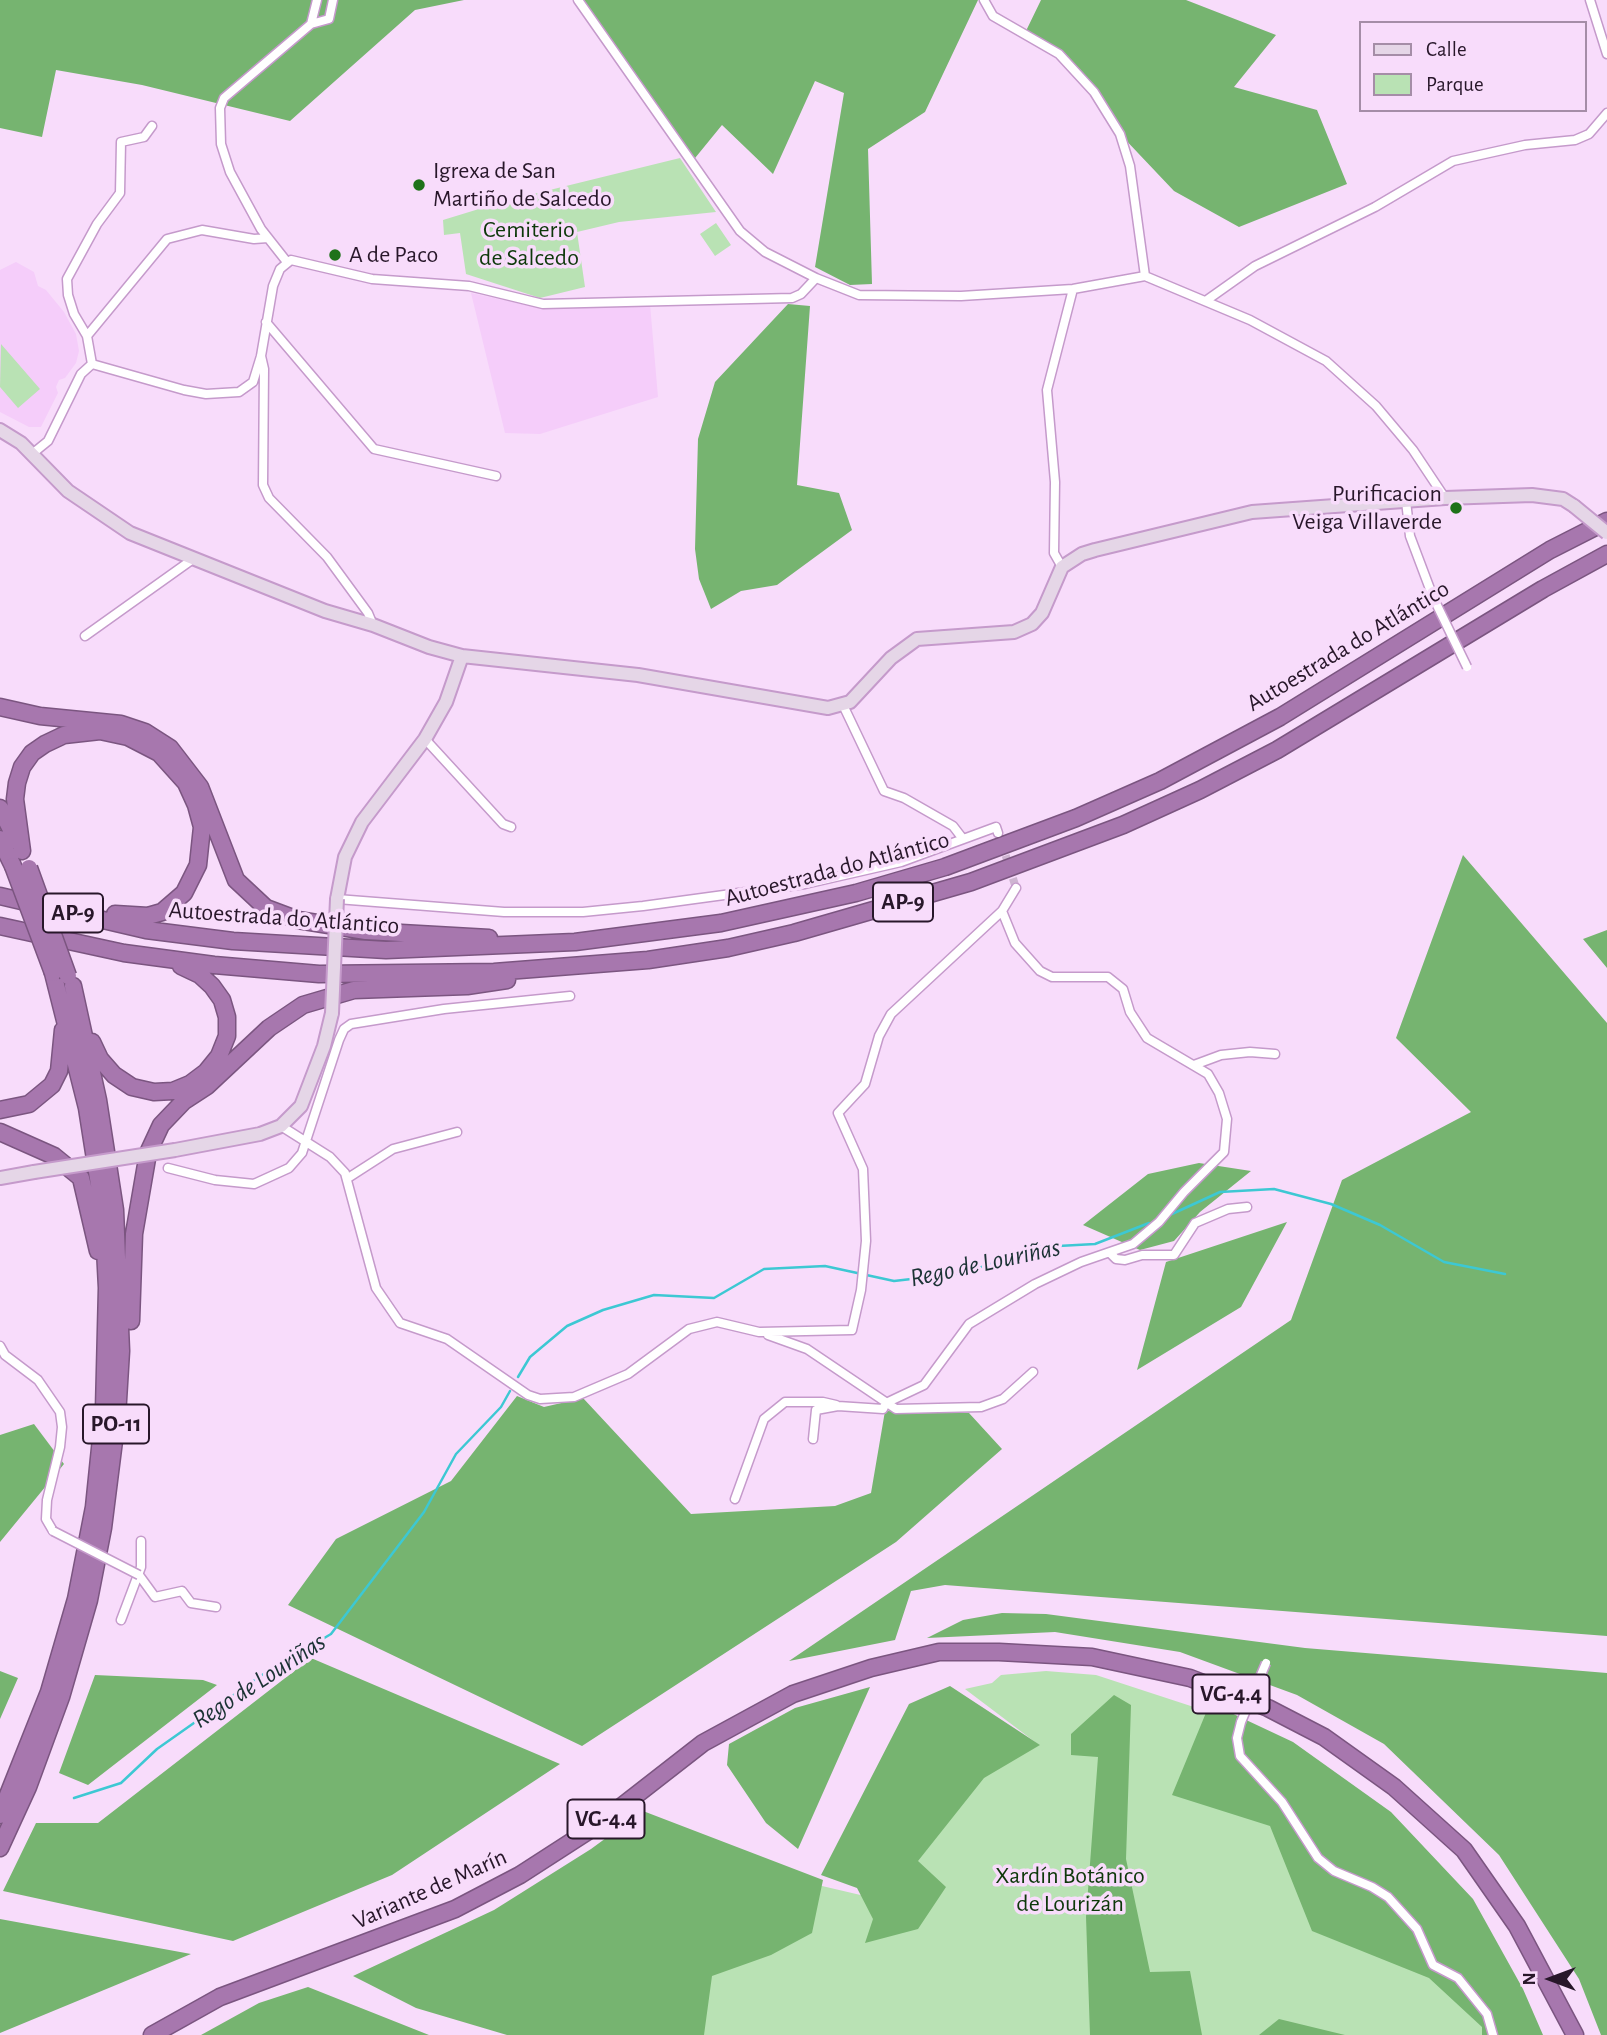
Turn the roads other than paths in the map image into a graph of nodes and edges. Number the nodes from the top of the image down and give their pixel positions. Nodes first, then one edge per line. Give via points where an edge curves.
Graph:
1 (317, 0) edge
2 (333, 0) edge
3 (579, 0) edge
4 (984, 0) edge
5 (1590, 0) edge
6 (311, 24) junction
7 (1607, 54) edge
8 (1607, 113) edge
9 (152, 126) dead end
10 (268, 238) junction
11 (287, 262) junction
12 (1145, 276) junction
13 (816, 278) junction
14 (1073, 289) junction
15 (1207, 300) junction
16 (266, 322) junction
17 (87, 336) junction
18 (261, 356) junction
19 (92, 364) junction
20 (0, 430) edge
21 (32, 454) junction
22 (496, 476) dead end
23 (1445, 498) junction
24 (1406, 501) junction
25 (1607, 521) edge
26 (1607, 533) edge
27 (1607, 554) edge
28 (192, 559) junction
29 (1062, 567) junction
30 (373, 625) junction
31 (85, 636) dead end
32 (462, 656) junction
33 (1467, 667) dead end
34 (842, 705) junction
35 (0, 707) edge
36 (425, 739) junction
37 (0, 808) edge
38 (511, 827) dead end
39 (998, 833) dead end
40 (963, 839) junction
41 (1, 842) edge
42 (22, 851) junction
43 (21, 867) junction
44 (1016, 888) dead end
45 (0, 896) edge
46 (337, 899) junction
47 (1002, 911) junction
48 (0, 928) edge
49 (575, 942) junction
50 (124, 953) junction
51 (648, 960) junction
52 (65, 978) junction
53 (570, 996) dead end
54 (64, 1010) junction
55 (1275, 1054) dead end
56 (1194, 1065) junction
57 (0, 1110) edge
58 (281, 1126) junction
59 (0, 1132) edge
60 (457, 1132) dead end
61 (307, 1141) junction
62 (168, 1168) dead end
63 (0, 1178) edge
64 (348, 1178) junction
65 (1247, 1207) dead end
66 (1111, 1254) junction
67 (107, 1288) junction
68 (758, 1332) junction
69 (0, 1346) edge
70 (1032, 1372) dead end
71 (886, 1403) junction
72 (838, 1406) junction
73 (117, 1417) junction
74 (813, 1439) dead end
75 (736, 1499) dead end
76 (141, 1541) dead end
77 (139, 1575) junction
78 (216, 1607) dead end
79 (121, 1620) dead end
80 (1266, 1663) dead end
81 (0, 1815) edge
82 (0, 1848) edge
83 (152, 2035) edge
84 (1493, 2035) edge
85 (1575, 2035) edge

1 - 6 street
2 - 6 street via 329,19
3 - 13 street via 740,231 765,252
4 - 12 street via 993,16 1059,54 1094,92 1120,134 1130,166
5 - 7 street
6 - 10 street via 224,98 220,108 224,156
8 - 15 street via 1589,134 1575,140 1525,145 1453,161 1375,207 1255,266
9 - 17 street via 144,137 121,142 120,193 67,279 74,314
10 - 11 street
10 - 17 street via 202,230 167,239
11 - 13 street via 301,261 372,279 469,286 543,304 792,298
11 - 16 street via 276,277
12 - 14 street
12 - 15 street
13 - 14 street via 859,295 961,296
14 - 29 street via 1047,390 1055,482 1054,553
15 - 23 street via 1326,361 1348,378 1413,450
16 - 18 street
16 - 22 street via 374,449
17 - 19 street
18 - 19 street via 253,382 229,394 184,390
18 - 30 street via 262,485 269,498 327,557
19 - 21 street via 81,374 48,441
20 - 21 street
21 - 28 street via 68,491 110,522
23 - 24 street
23 - 26 street, bridge via 1563,499
24 - 29 street via 1252,512 1082,554
24 - 33 street, bridge via 1410,536
25 - 49 highway, Autoestrada do Atlántico / AP-9 via 1527,564 1280,716 1160,781 1076,818 945,867 856,893 721,923
27 - 51 highway, Autoestrada do Atlántico / AP-9 via 1277,750 1123,825 971,882 819,926 728,948
28 - 30 street
28 - 31 street
29 - 34 street via 1042,613 1032,624 1014,632 916,639
30 - 32 street
32 - 34 street via 638,675 812,706
32 - 36 street via 446,702
34 - 40 street via 884,791 953,825
35 - 49 highway via 121,724 170,748 200,787 236,880 254,899 281,915 366,931
36 - 38 street via 503,824
36 - 46 street via 362,822 345,857
37 - 42 highway
39 - 40 street via 996,827
40 - 46 street via 901,862 805,884 607,909 504,912
41 - 43 highway
42 - 43 highway
42 - 45 highway via 15,799 22,768 32,753 64,735 114,733 159,753 186,783 202,827 192,882 162,912 124,916
43 - 52 highway, PO-11, bridge
44 - 47 street
45 - 49 highway, Autoestrada do Atlántico / AP-9 via 146,930 233,941 386,950
46 - 58 street, bridge via 332,1013 301,1106
47 - 56 street via 1015,943 1040,971 1052,977 1108,977 1123,989 1130,1012 1147,1038
47 - 68 street via 891,1014 865,1084 838,1113 863,1169 863,1268 852,1330
48 - 50 highway, Autoestrada do Atlántico / AP-9
50 - 51 highway, Autoestrada do Atlántico / AP-9 via 319,974 494,972
50 - 52 highway via 186,967 212,986 222,1000 227,1037 219,1056 190,1084 153,1092 132,1087 114,1075 100,1059
51 - 73 highway via 467,986 354,990 303,1005 184,1101 161,1125 140,1184 129,1358
52 - 54 highway, PO-11
52 - 73 highway, PO-11 via 98,1100 115,1210 121,1351
53 - 61 street via 351,1024 338,1040
54 - 57 highway via 62,1053 52,1085 29,1104
54 - 67 highway, PO-11 via 96,1158
55 - 56 street via 1220,1055
56 - 66 street via 1208,1074 1219,1093 1227,1119 1224,1152 1149,1232
58 - 61 street
58 - 63 street, bridge via 175,1150
59 - 67 highway via 54,1156 81,1178
60 - 64 street via 393,1149
61 - 62 street via 289,1168 254,1184
61 - 64 street via 330,1157
64 - 68 street via 376,1287 400,1322 447,1339 528,1395 557,1399 601,1387 628,1374 689,1329 717,1322
65 - 66 street via 1228,1209 1195,1223 1174,1255 1125,1260
66 - 71 street via 1081,1262 1035,1284 969,1324 924,1385
67 - 81 highway, PO-11 via 103,1421 94,1507 76,1599 49,1692
68 - 71 street via 807,1349
69 - 77 street, bridge via 38,1380 60,1412 60,1447 47,1500 46,1519 53,1531
70 - 71 street via 1003,1399 981,1407 897,1409
71 - 72 street via 883,1409
72 - 74 street via 816,1410
72 - 75 street via 785,1402 764,1419
73 - 82 highway, PO-11 via 89,1600 61,1697
76 - 77 street
77 - 78 street via 155,1597 182,1591 191,1603
77 - 79 street
80 - 84 street, bridge via 1241,1722 1237,1738 1240,1756 1282,1802 1318,1858 1334,1871 1388,1897 1418,1929 1433,1965 1458,1978 1487,2014
83 - 85 highway, Variante de Marín / VG-4.4 via 219,1997 455,1909 520,1875 599,1824 703,1743 793,1694 939,1652 1092,1657 1201,1682 1268,1708 1324,1737 1394,1787 1464,1850 1517,1926

